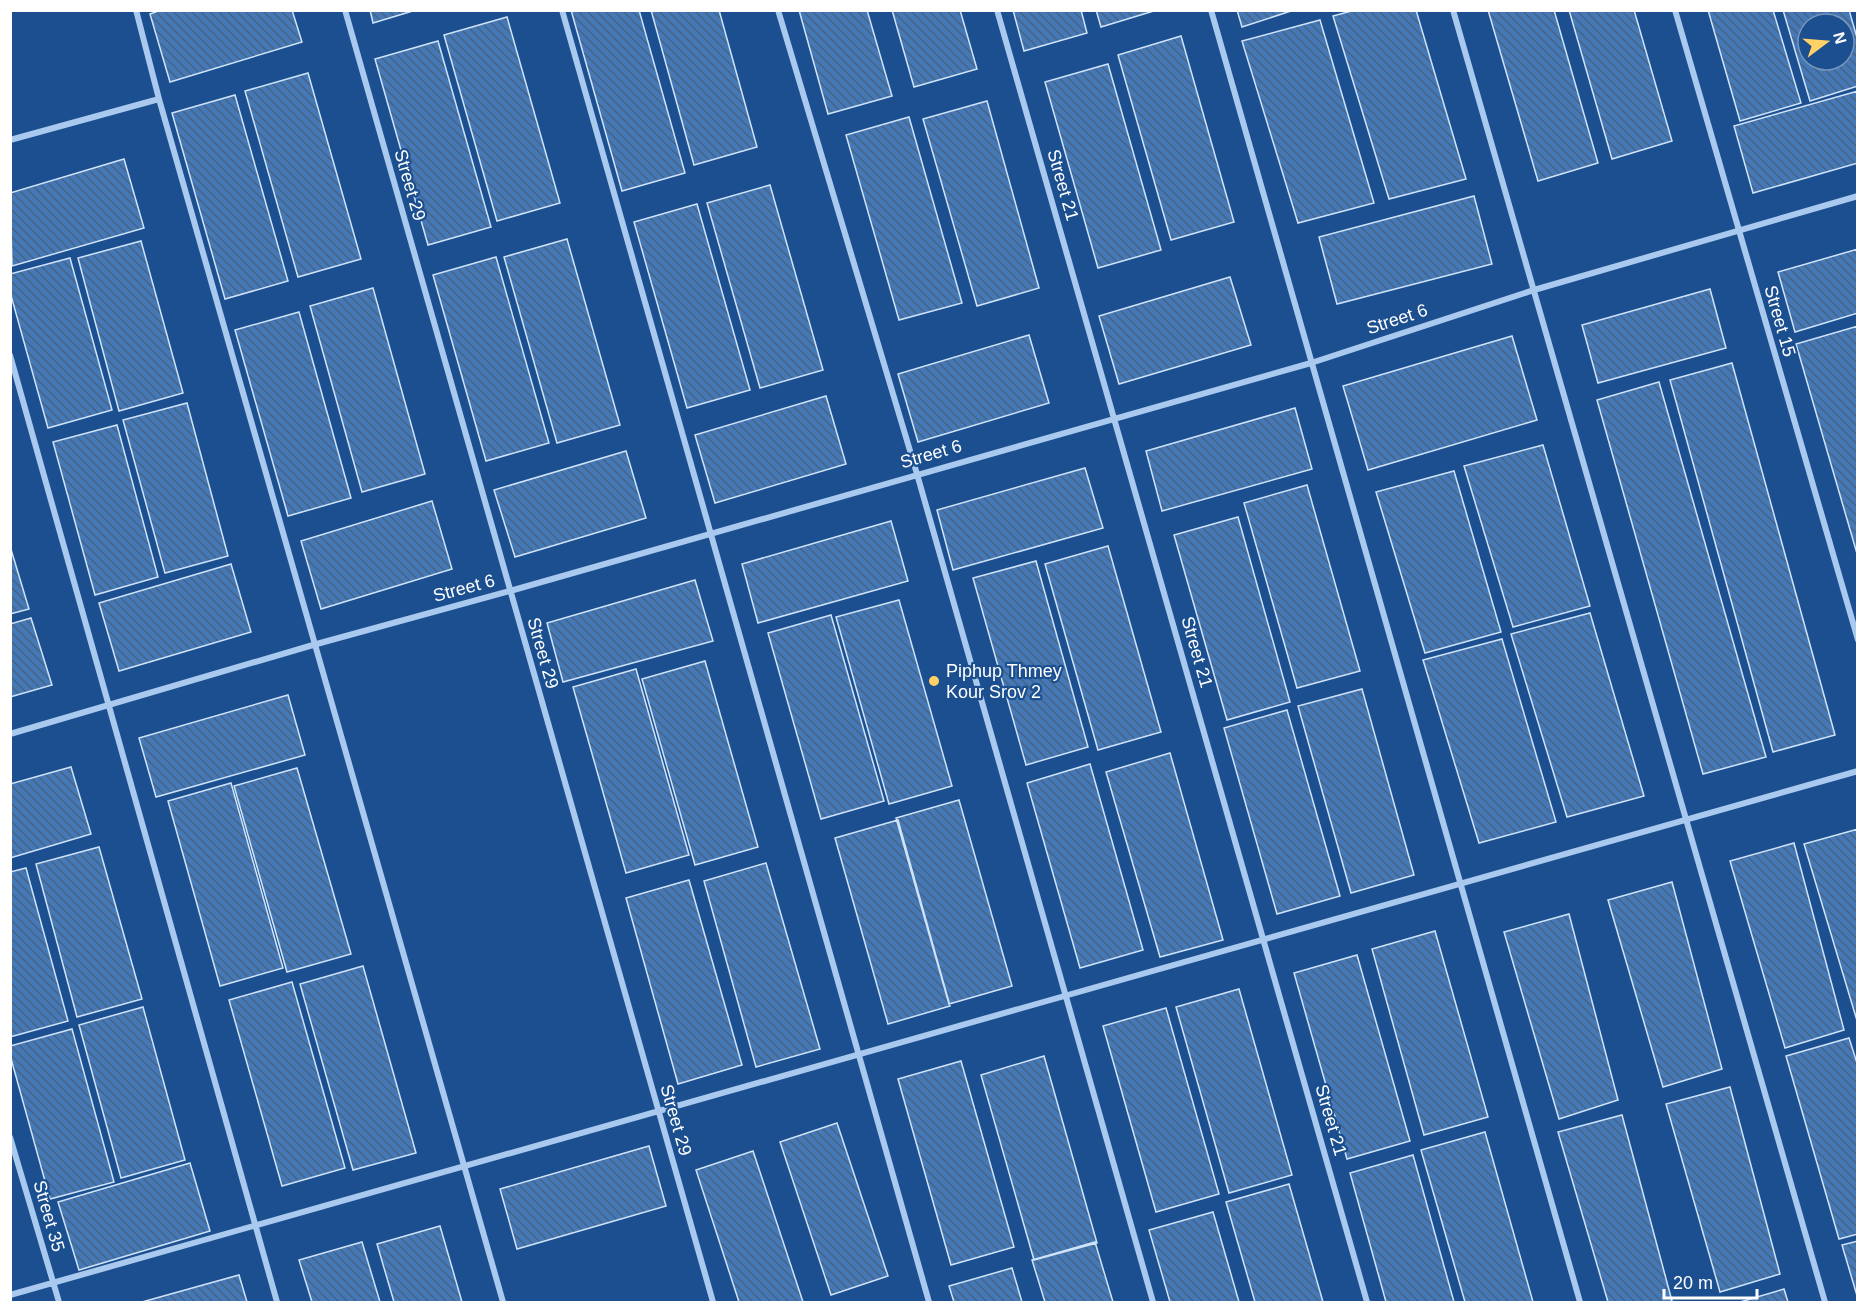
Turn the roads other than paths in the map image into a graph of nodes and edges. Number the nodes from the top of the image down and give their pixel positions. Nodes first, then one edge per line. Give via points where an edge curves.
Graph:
1 (136, 10) edge
2 (345, 10) edge
3 (562, 10) edge
4 (778, 10) edge
5 (997, 10) edge
6 (1211, 10) edge
7 (1453, 10) edge
8 (1675, 10) edge
9 (159, 99) junction
10 (10, 140) edge
11 (1857, 196) edge
12 (1738, 230) junction
13 (1534, 290) junction
14 (10, 355) edge
15 (1311, 363) junction
16 (1114, 419) junction
17 (917, 474) junction
18 (711, 534) junction
19 (510, 591) junction
20 (1857, 640) edge
21 (313, 645) junction
22 (109, 706) junction
23 (10, 734) edge
24 (1857, 771) edge
25 (1686, 820) junction
26 (1460, 884) junction
27 (1264, 940) junction
28 (1066, 996) junction
29 (859, 1055) junction
30 (658, 1112) junction
31 (10, 1137) edge
32 (462, 1166) junction
33 (255, 1226) junction
34 (53, 1283) junction
35 (10, 1295) edge
36 (59, 1302) edge
37 (277, 1302) edge
38 (503, 1302) edge
39 (713, 1302) edge
40 (929, 1302) edge
41 (1153, 1302) edge
42 (1368, 1302) edge
43 (1580, 1302) edge
44 (1825, 1302) edge

1 - 9 street
2 - 19 street, Street 29
3 - 18 street
4 - 17 street
5 - 16 street, Street 21
6 - 15 street
7 - 13 street
8 - 12 street, Street 15
9 - 10 street
9 - 21 street
11 - 12 street, Street 6
12 - 13 street, Street 6
12 - 20 street, Street 15
13 - 15 street, Street 6
13 - 25 street
14 - 22 street
15 - 16 street, Street 6
15 - 26 street
16 - 17 street, Street 6
16 - 27 street, Street 21
17 - 18 street, Street 6
17 - 28 street
18 - 19 street, Street 6
18 - 29 street
19 - 21 street, Street 6
19 - 30 street, Street 29
21 - 22 street, Street 6
21 - 32 street
22 - 23 street, Street 6
22 - 33 street
24 - 25 street
25 - 26 street
25 - 44 street
26 - 27 street
26 - 43 street
27 - 28 street
27 - 42 street, Street 21
28 - 29 street
28 - 41 street
29 - 30 street
29 - 40 street
30 - 32 street
30 - 39 street, Street 29
31 - 34 street, Street 35
32 - 33 street
32 - 38 street
33 - 34 street
33 - 37 street
34 - 35 street
34 - 36 street, Street 35

